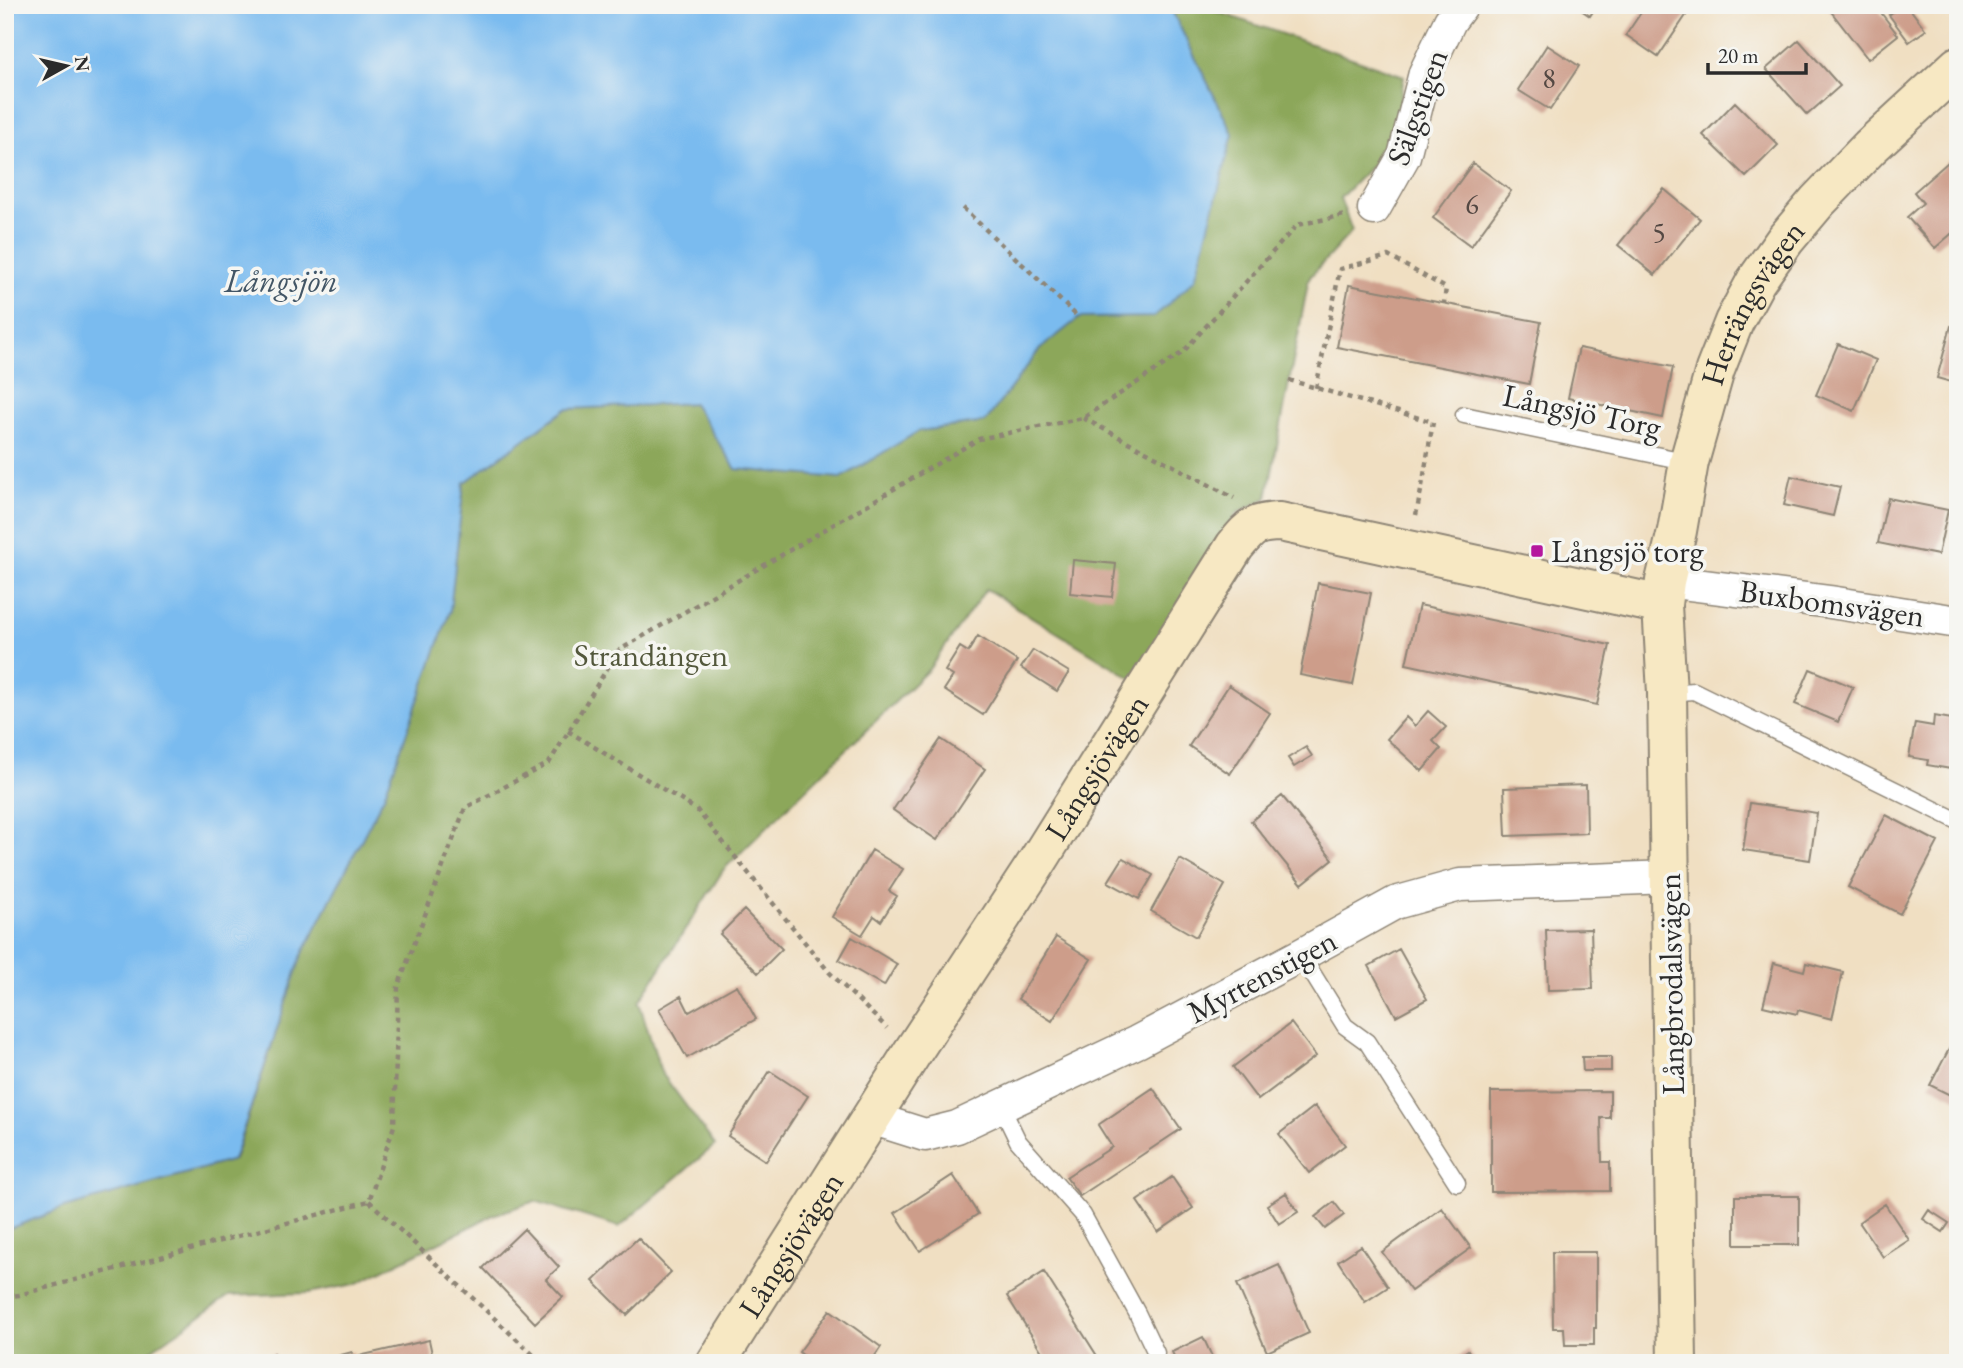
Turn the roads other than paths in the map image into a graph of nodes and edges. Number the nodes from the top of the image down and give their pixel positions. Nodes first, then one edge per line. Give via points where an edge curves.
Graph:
1 (1462, 5) edge
2 (1958, 66) edge
3 (1374, 209) road end
4 (1464, 415) dead end
5 (1689, 462) junction
6 (1664, 593) junction
7 (1958, 622) edge
8 (1667, 693) junction
9 (1958, 821) edge
10 (1670, 877) junction
11 (1301, 955) junction
12 (1001, 1106) junction
13 (872, 1118) junction
14 (1457, 1183) dead end
15 (1156, 1353) dead end
16 (716, 1363) edge
17 (1676, 1363) edge

1 - 3 street, Sälgstigen via 1425,73 1404,156
2 - 5 street, Herrängsvägen via 1816,202 1756,281 1716,370
4 - 5 lane, Långsjö Torg
5 - 6 street, Herrängsvägen
6 - 7 street, Buxbomsvägen via 1830,601
6 - 8 street, Långbrodalsvägen
6 - 13 street, Långsjövägen via 1280,522 1259,523 1236,547
8 - 9 lane via 1694,691
8 - 10 street, Långbrodalsvägen
10 - 11 street, Myrtenstigen via 1460,885 1395,903
10 - 17 street, Långbrodalsvägen
11 - 12 street, Myrtenstigen via 1137,1042
11 - 14 lane via 1345,1026 1367,1042
12 - 13 street, Myrtenstigen via 957,1127 925,1135
12 - 15 lane via 1018,1141 1083,1215
13 - 16 street, Långsjövägen

